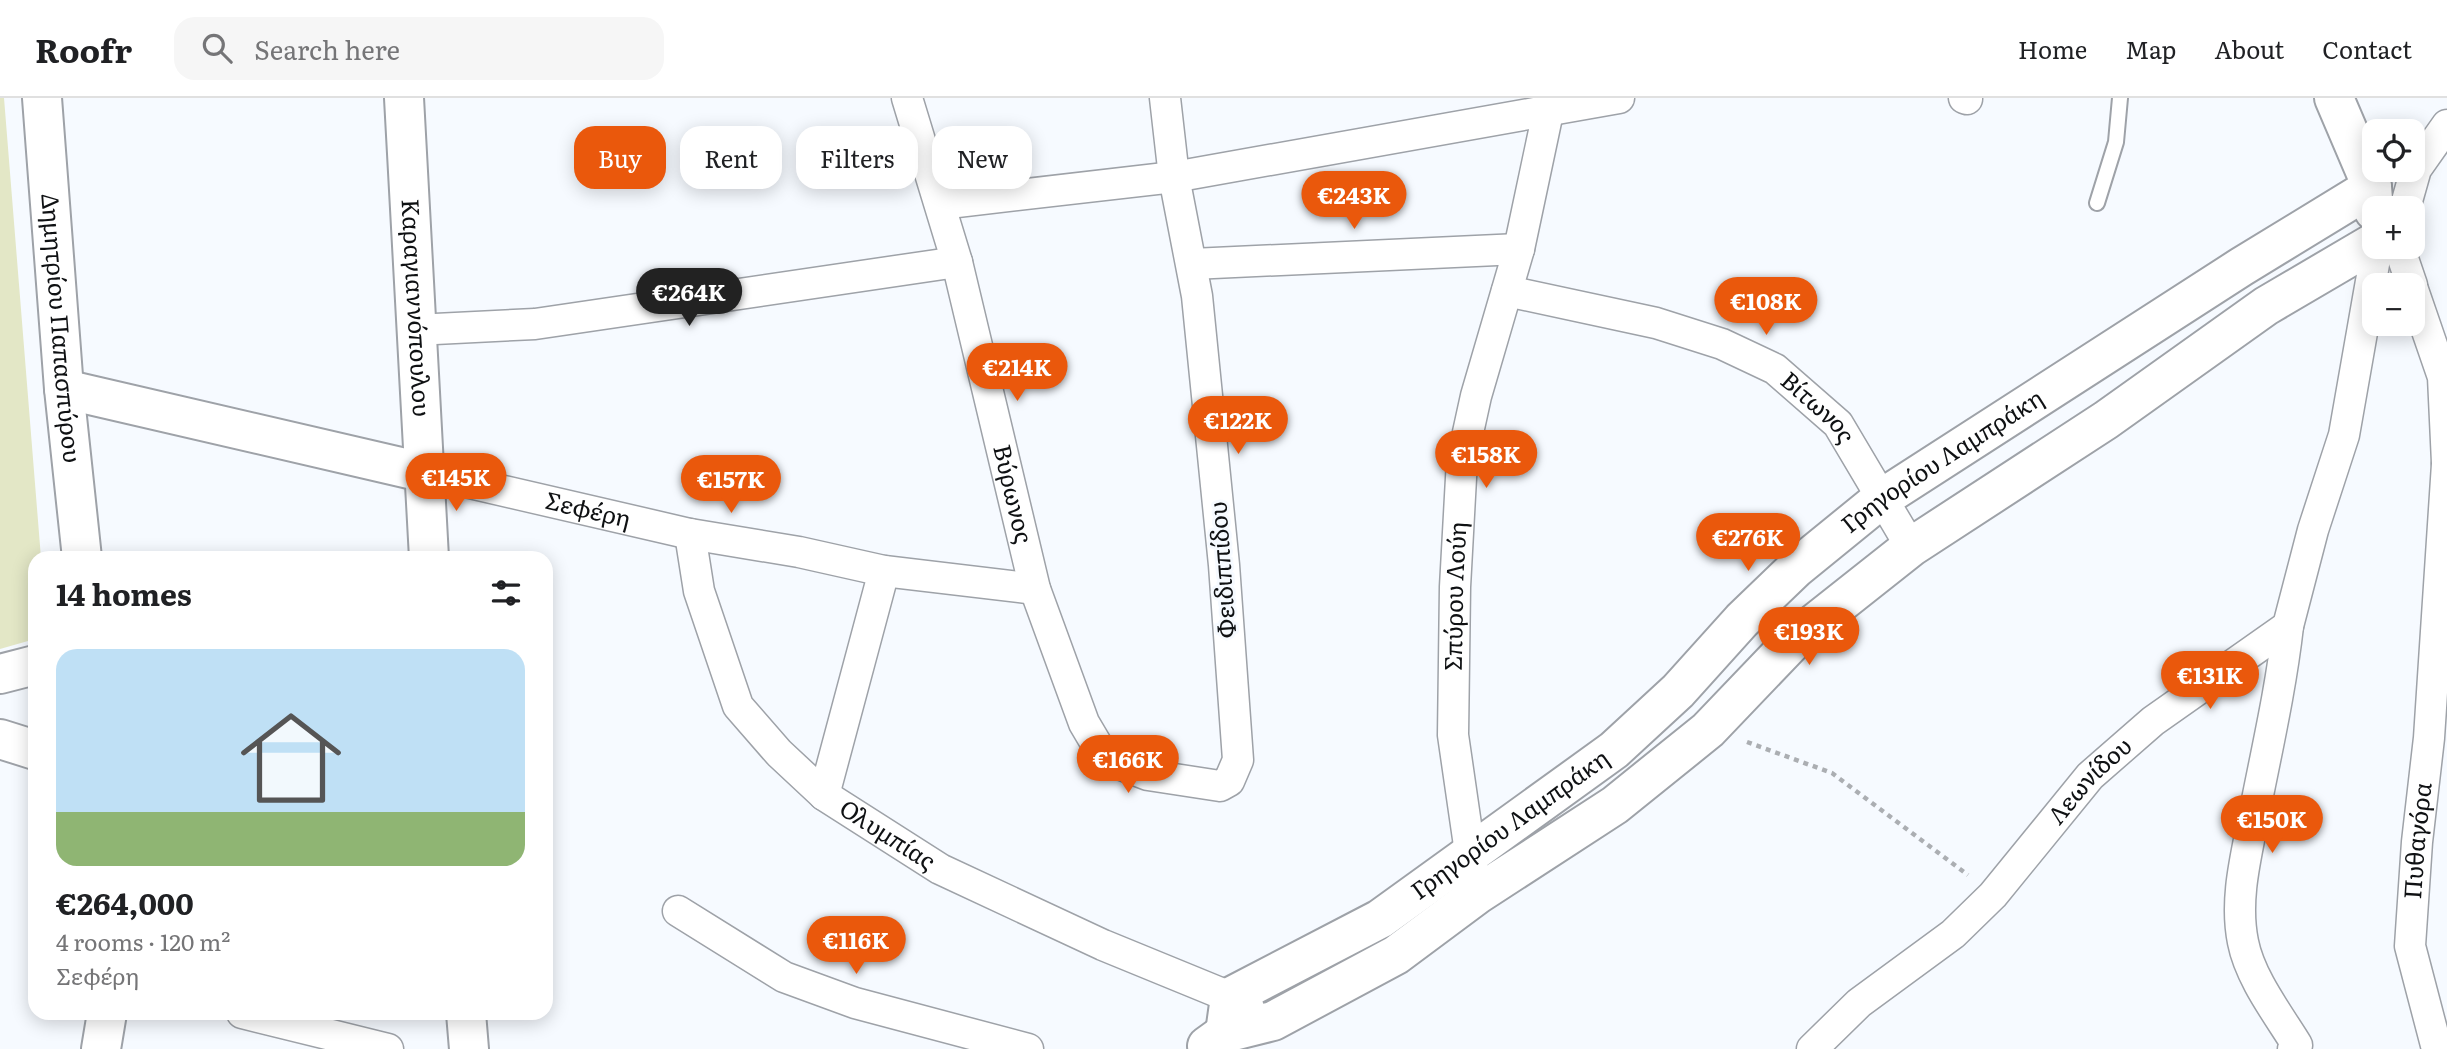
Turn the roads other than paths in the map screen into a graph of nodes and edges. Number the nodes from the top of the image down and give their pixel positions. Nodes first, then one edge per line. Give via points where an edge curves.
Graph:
1 (42, 98) edge
2 (404, 98) edge
3 (907, 98) edge
4 (1165, 98) edge
5 (1619, 98) edge
6 (2120, 98) edge
7 (2334, 98) edge
8 (1550, 105) edge
9 (2447, 125) edge
10 (2425, 156) edge
11 (1174, 177) junction
12 (2398, 182) edge
13 (2371, 196) edge
14 (2379, 196) edge
15 (2097, 203) dead end
16 (940, 204) junction
17 (2362, 206) edge
18 (1519, 249) junction
19 (2362, 252) edge
20 (2373, 259) edge
21 (957, 262) junction
22 (1192, 264) junction
23 (1507, 291) junction
24 (2425, 325) edge
25 (415, 330) junction
26 (64, 389) junction
27 (2447, 463) edge
28 (422, 472) junction
29 (1881, 499) junction
30 (690, 534) junction
31 (1911, 547) junction
32 (81, 551) edge
33 (428, 551) edge
34 (884, 571) junction
35 (1035, 589) junction
36 (2288, 626) junction
37 (28, 667) edge
38 (0, 674) edge
39 (0, 739) edge
40 (28, 748) edge
41 (1220, 786) joint
42 (824, 794) junction
43 (1467, 853) junction
44 (1478, 894) junction
45 (678, 911) dead end
46 (106, 1020) edge
47 (117, 1020) edge
48 (270, 1020) edge
49 (467, 1020) edge
50 (1220, 1026) edge
51 (2296, 1048) edge
52 (101, 1049) edge
53 (121, 1049) edge
54 (388, 1049) edge
55 (469, 1049) edge
56 (1028, 1049) edge
57 (1812, 1049) edge
58 (2437, 1049) edge

1 - 26 street, Δημητρίου Παπασπύρου
2 - 25 street, Καραγιαννόπουλου
3 - 16 street, Βύρωνος
4 - 11 street, Φειδιππίδου
5 - 8 street
6 - 15 lane via 2116,142
7 - 13 street
8 - 11 street
8 - 18 street, Σπύρου Λούη
9 - 10 street
11 - 16 street
11 - 22 street, Φειδιππίδου
12 - 14 street, Γρηγορίου Λαμπράκη
16 - 21 street, Βύρωνος
17 - 29 street, Γρηγορίου Λαμπράκη via 2241,267
18 - 22 street
18 - 23 street, Σπύρου Λούη
19 - 31 street, Γρηγορίου Λαμπράκη via 2266,306 2106,420
20 - 36 street via 2344,435
21 - 25 street via 535,324
21 - 35 street, Βύρωνος
22 - 41 street, Φειδιππίδου via 1224,565 1238,760 1229,781
23 - 29 street, Βίτωνος via 1656,323 1722,344 1775,369 1838,424
23 - 43 street, Σπύρου Λούη via 1462,460 1453,735
24 - 27 street, Πυθαγόρα via 2443,377
25 - 28 street, Καραγιαννόπουλου
26 - 28 street, Σεφέρη
26 - 32 street, Δημητρίου Παπασπύρου
27 - 58 street, Πυθαγόρα via 2410,946
28 - 30 street, Σεφέρη
28 - 33 street, Καραγιαννόπουλου
29 - 31 street, Βίτωνος
29 - 43 street, Γρηγορίου Λαμπράκη via 1795,569 1678,691 1614,750
30 - 34 street, Σεφέρη
30 - 42 street, Ολυμπίας via 699,591 738,706 779,753
31 - 44 street, Γρηγορίου Λαμπράκη via 1796,638 1708,730 1615,805
34 - 35 street, Σεφέρη
34 - 42 street
35 - 41 street, Βύρωνος via 1084,723 1097,745 1114,762 1148,775
36 - 51 street via 2282,681 2239,904 2243,944
36 - 57 street, Λεωνίδου via 2153,720 2090,776 1993,895 1953,934 1860,1003
37 - 38 street
39 - 40 street
42 - 50 street, Ολυμπίας via 940,870 1103,945
43 - 44 street, Σπύρου Λούη
43 - 50 street, Γρηγορίου Λαμπράκη via 1380,919
44 - 50 street, Γρηγορίου Λαμπράκη via 1396,955 1273,1021
45 - 56 street via 784,977 855,1003
46 - 52 street
47 - 53 street
48 - 54 street
49 - 55 street

